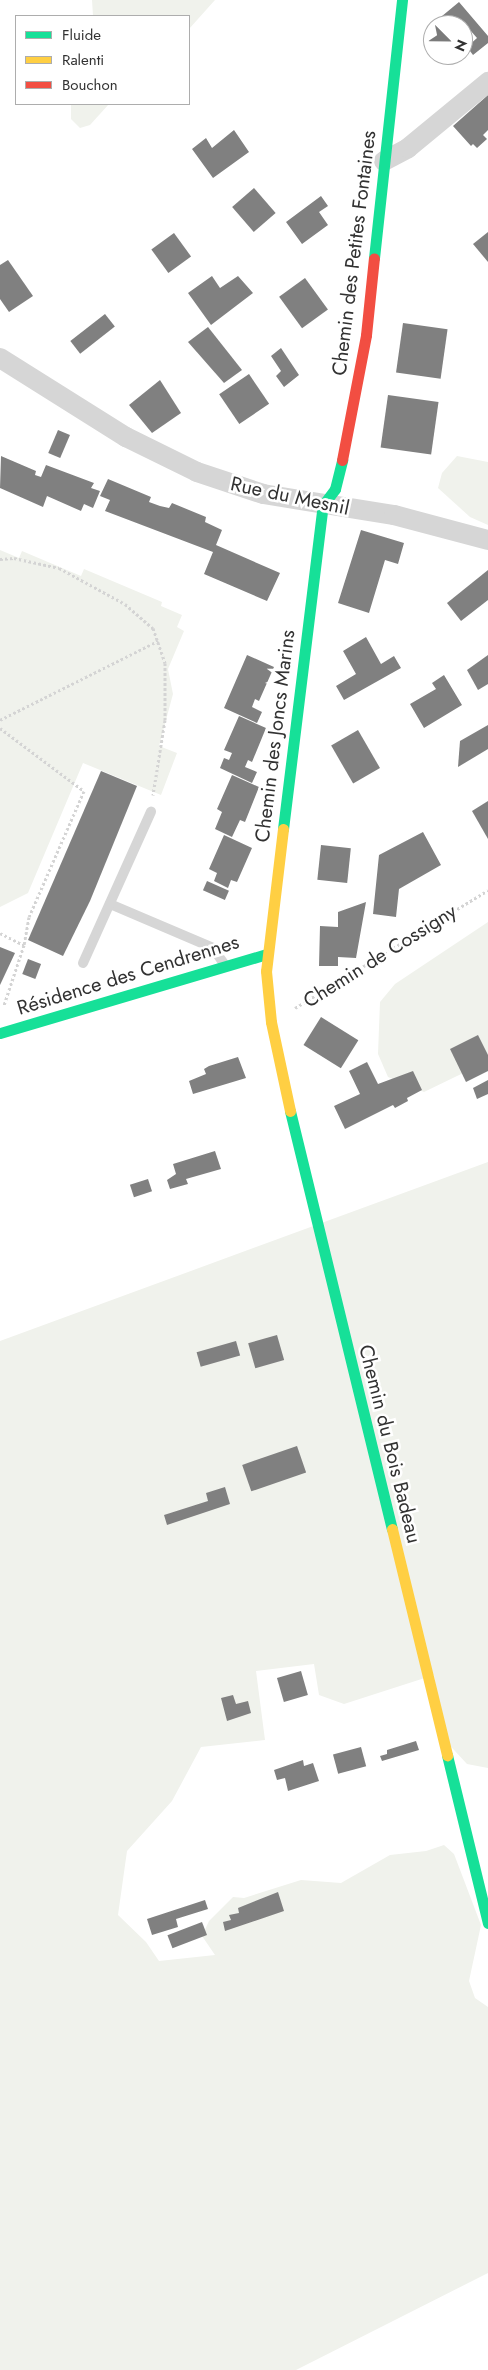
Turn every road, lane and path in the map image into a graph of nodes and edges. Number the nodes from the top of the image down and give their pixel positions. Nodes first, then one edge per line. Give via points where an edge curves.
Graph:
1 (402, 0) edge
2 (488, 82) edge
3 (384, 160) junction
4 (0, 358) edge
5 (323, 505) junction
6 (488, 540) edge
7 (0, 559) edge
8 (158, 641) junction
9 (0, 720) edge
10 (0, 728) edge
11 (150, 812) joint
12 (488, 890) edge
13 (110, 904) junction
14 (0, 934) edge
15 (24, 945) junction
16 (267, 954) junction
17 (83, 963) dead end
18 (226, 966) junction
19 (266, 971) joint
20 (271, 1022) junction
21 (1, 1033) edge
22 (488, 1924) edge

1 - 3 street, Chemin des Petites Fontaines
2 - 3 street via 408,148
3 - 5 street, Chemin des Petites Fontaines via 366,335 339,474 335,489
4 - 5 street, Rue du Mesnil via 160,456 237,487
5 - 6 street, Rue du Mesnil via 394,515
5 - 16 street, Chemin des Joncs Marins
7 - 8 path via 14,558 59,568 126,604 153,628
8 - 9 path
8 - 11 path via 166,663 165,720
10 - 15 path via 84,790 29,917
11 - 13 lane
12 - 20 path, Chemin de Cossigny
13 - 17 lane
13 - 18 lane via 213,948
14 - 15 path
15 - 21 path via 1,1015
16 - 18 street, Résidence des Cendrennes
16 - 19 street, Chemin des Joncs Marins
18 - 21 street, Résidence des Cendrennes
19 - 20 street, Chemin du Bois Badeau
20 - 22 street, Chemin du Bois Badeau

